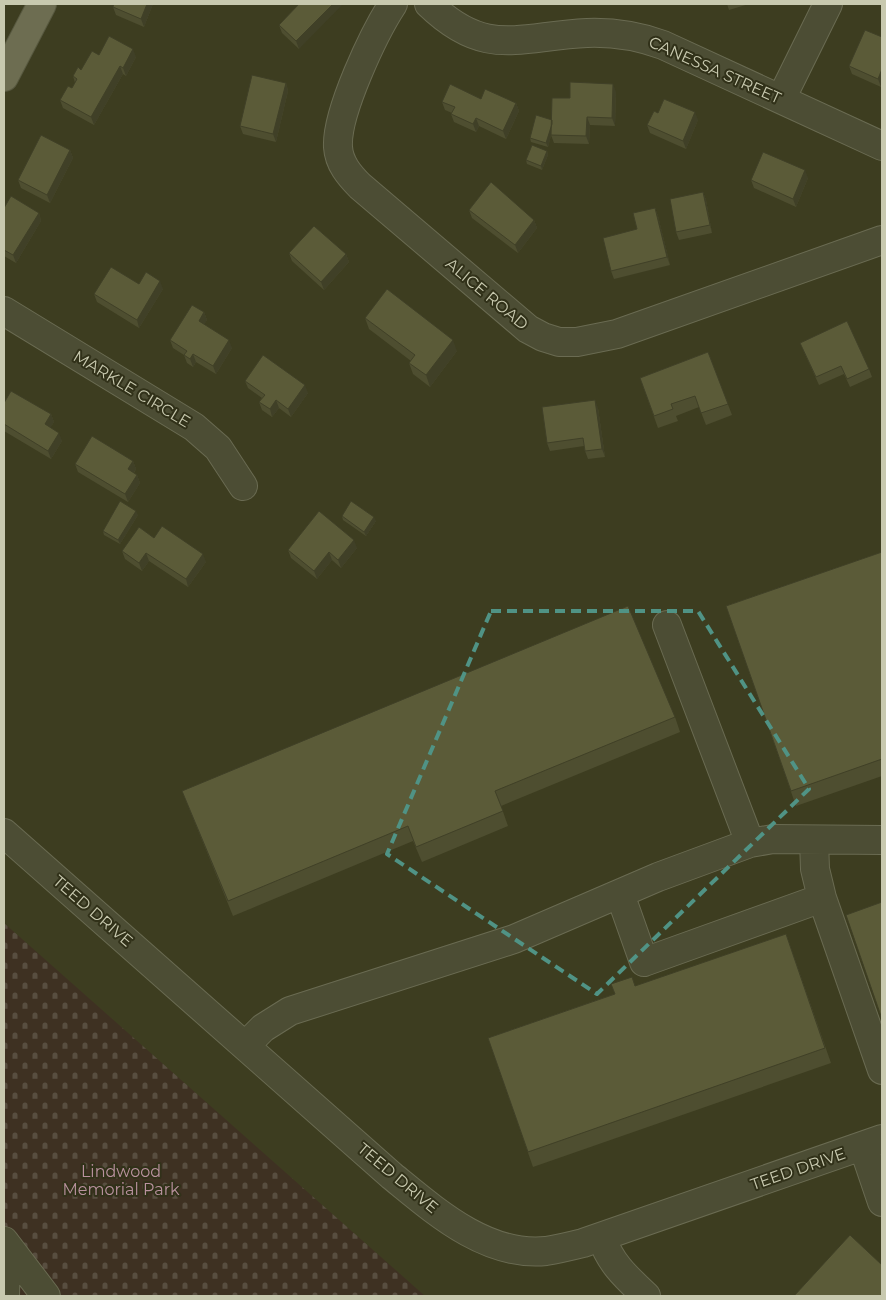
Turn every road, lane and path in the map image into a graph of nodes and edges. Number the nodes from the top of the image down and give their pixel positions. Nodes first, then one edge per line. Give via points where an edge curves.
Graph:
1 (42, 4) edge
2 (393, 4) edge
3 (429, 4) edge
4 (828, 4) edge
5 (4, 77) edge
6 (781, 99) junction
7 (882, 146) edge
8 (882, 240) edge
9 (4, 311) edge
10 (243, 486) dead end
11 (667, 625) dead end
12 (4, 833) edge
13 (814, 840) junction
14 (882, 840) edge
15 (750, 843) junction
16 (620, 894) junction
17 (822, 898) junction
18 (245, 1046) junction
19 (882, 1070) edge
20 (872, 1143) edge
21 (882, 1202) edge
22 (602, 1238) junction
23 (5, 1243) edge
24 (5, 1296) edge
25 (46, 1296) edge
26 (646, 1296) edge

1 - 5 main road
2 - 8 street, ALICE ROAD via 380,26 341,117 338,148 341,163 367,192 514,319 543,337 559,342 577,342 617,334
3 - 6 street, CANESSA STREET via 468,33 498,41 594,33 643,38
4 - 6 street
6 - 7 street, CANESSA STREET
9 - 10 street, MARKLE CIRCLE via 194,427 218,448
11 - 15 street
12 - 18 street, TEED DRIVE
13 - 14 street
13 - 15 street via 773,839
13 - 17 street via 815,869
15 - 16 street
16 - 17 street via 644,962
16 - 18 street via 487,948 290,1011 263,1028
17 - 19 street
18 - 22 street, TEED DRIVE via 392,1176 473,1234 528,1251 546,1251
20 - 21 street
20 - 22 street, TEED DRIVE
22 - 26 street via 610,1259
23 - 24 street
23 - 25 street

